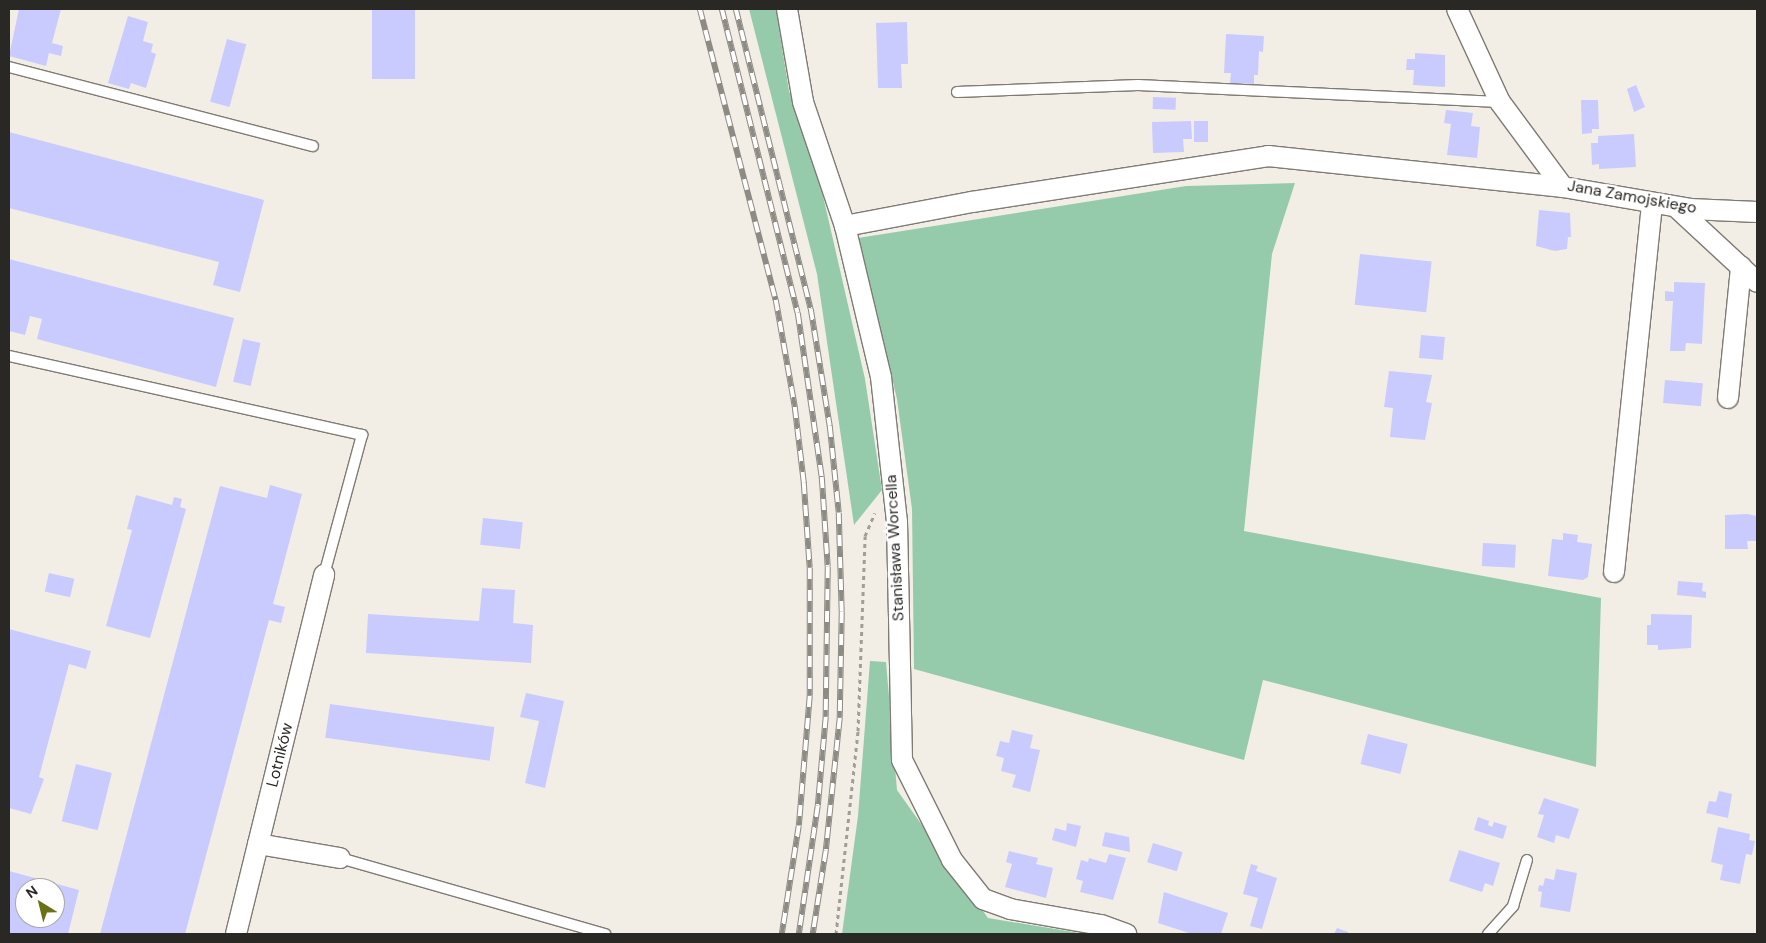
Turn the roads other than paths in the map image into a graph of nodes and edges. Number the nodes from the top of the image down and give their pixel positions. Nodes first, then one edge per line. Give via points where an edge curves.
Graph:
1 (787, 9) edge
2 (1457, 9) edge
3 (9, 66) edge
4 (957, 92) dead end
5 (1500, 102) junction
6 (313, 146) dead end
7 (1563, 187) junction
8 (1652, 203) junction
9 (1676, 207) junction
10 (1757, 212) edge
11 (845, 226) junction
12 (1741, 267) junction
13 (1757, 282) edge
14 (9, 356) edge
15 (1728, 398) dead end
16 (1614, 572) dead end
17 (324, 575) joint
18 (258, 844) junction
19 (340, 858) joint
20 (1526, 860) dead end
21 (236, 934) edge
22 (605, 934) edge
23 (1126, 934) edge
24 (1488, 934) edge

1 - 11 street, Stanisława Worcella via 803,102
2 - 5 street, Jana Zamojskiego
3 - 6 lane
4 - 5 lane via 1138,85
5 - 7 street, Jana Zamojskiego
7 - 8 street, Jana Zamojskiego
7 - 11 street via 1268,156 972,202
8 - 9 street, Jana Zamojskiego
8 - 16 street
9 - 10 street, Jana Zamojskiego
9 - 12 street
11 - 23 street, Stanisława Worcella via 881,378 893,483 897,522 902,760 952,860 983,898 1010,909 1101,925
12 - 13 street
12 - 15 street
14 - 17 lane via 362,435
17 - 18 street, Lotników
18 - 19 street
18 - 21 street, Lotników
19 - 22 lane
20 - 24 lane via 1513,906

